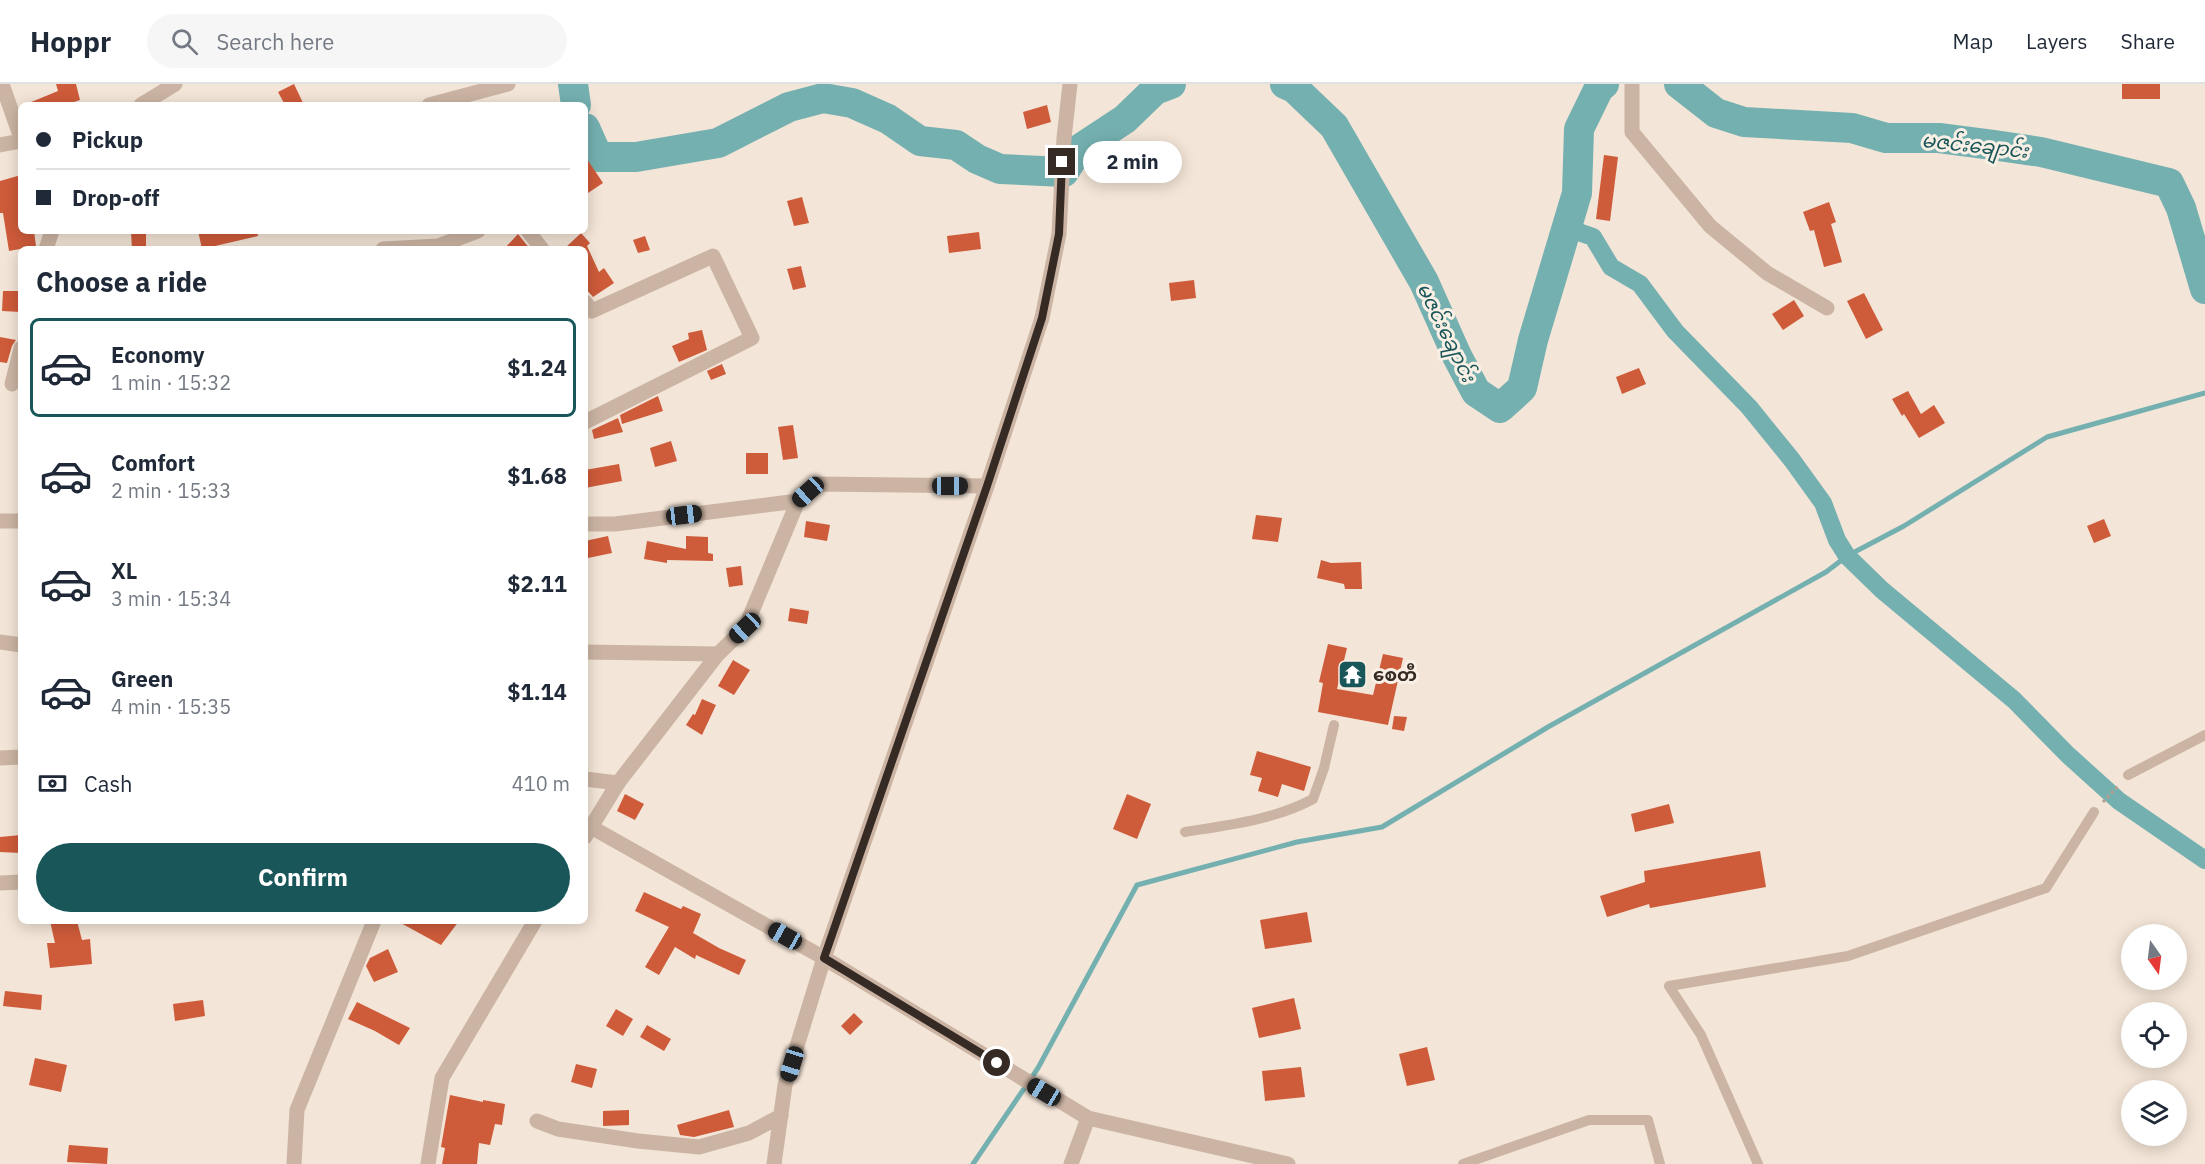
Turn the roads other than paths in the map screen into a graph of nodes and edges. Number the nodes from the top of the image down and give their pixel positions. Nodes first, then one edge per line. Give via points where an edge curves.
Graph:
1 (2, 84) edge
2 (175, 84) edge
3 (508, 84) edge
4 (1070, 84) edge
5 (1632, 84) edge
6 (146, 102) edge
7 (440, 102) edge
8 (18, 131) edge
9 (18, 141) edge
10 (0, 145) edge
11 (471, 234) edge
12 (530, 234) edge
13 (444, 246) edge
14 (540, 246) edge
15 (588, 306) edge
16 (1827, 308) dead end
17 (18, 359) edge
18 (11, 384) edge
19 (588, 420) edge
20 (987, 486) junction
21 (798, 501) junction
22 (0, 521) edge
23 (18, 521) edge
24 (588, 524) edge
25 (0, 642) edge
26 (18, 645) edge
27 (588, 652) edge
28 (718, 654) junction
29 (1334, 724) dead end
30 (2205, 735) edge
31 (18, 757) edge
32 (0, 758) edge
33 (2128, 775) road end
34 (588, 779) edge
35 (618, 783) junction
36 (2094, 812) road end
37 (588, 832) edge
38 (1185, 832) dead end
39 (18, 882) edge
40 (0, 883) edge
41 (373, 924) edge
42 (533, 924) edge
43 (824, 958) junction
44 (781, 1116) junction
45 (1088, 1118) junction
46 (537, 1121) dead end
47 (294, 1164) edge
48 (428, 1164) edge
49 (774, 1164) edge
50 (1071, 1164) edge
51 (1288, 1164) edge
52 (1463, 1164) edge
53 (1660, 1164) edge
54 (1758, 1164) edge

1 - 8 street
2 - 6 street
3 - 7 street
4 - 20 street via 1059,234 1042,318
5 - 16 street via 1632,132 1710,226 1767,273
9 - 10 street
11 - 13 street
12 - 14 street
15 - 19 street via 592,311 713,256 752,338
17 - 18 street
20 - 21 street via 818,484
20 - 43 street
21 - 24 street
21 - 28 street via 745,628
22 - 23 street
25 - 26 street
27 - 28 street
28 - 35 street
29 - 38 lane via 1313,799 1246,823
30 - 33 lane
31 - 32 street
34 - 35 street
35 - 37 street
36 - 54 lane via 2046,888 1848,956 1669,986 1701,1035
37 - 43 street
39 - 40 street
41 - 47 street via 297,1110
42 - 48 street via 442,1078
43 - 44 street via 785,1085
43 - 45 street
44 - 46 street via 749,1133 699,1147 558,1129
44 - 49 street
45 - 50 street
45 - 51 street
52 - 53 lane via 1589,1120 1648,1120

